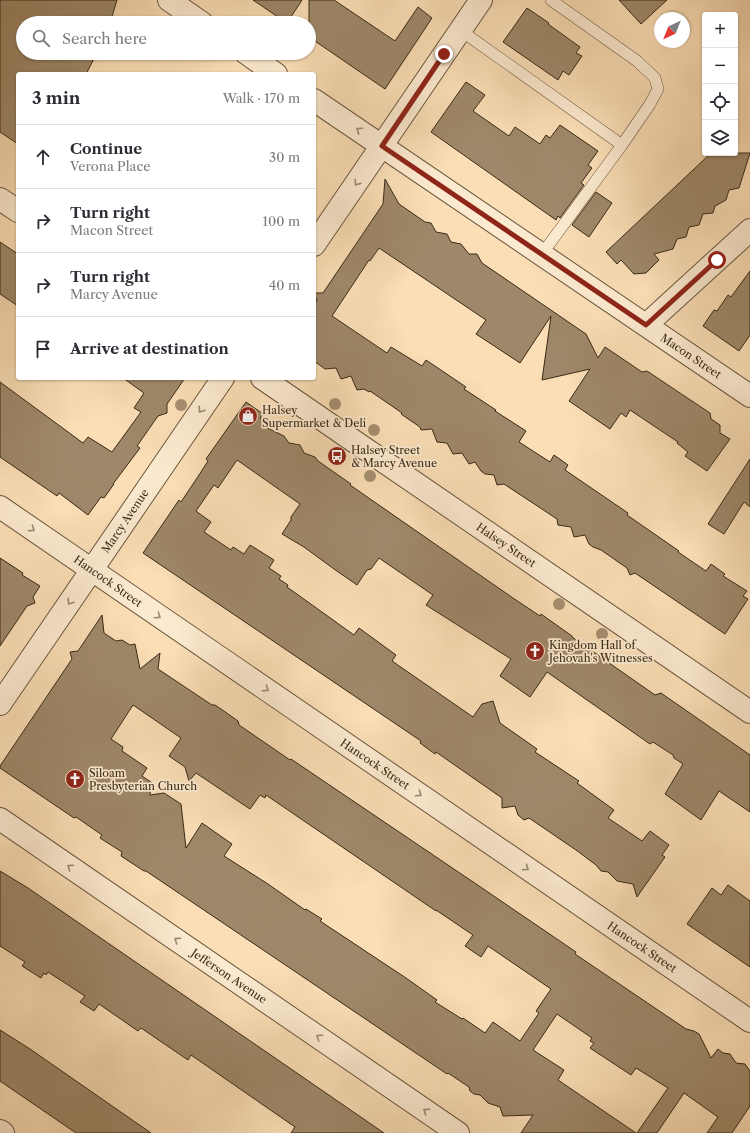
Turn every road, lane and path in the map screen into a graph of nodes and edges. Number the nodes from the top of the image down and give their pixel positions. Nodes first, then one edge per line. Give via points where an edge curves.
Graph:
1 (169, 0) edge
2 (481, 0) edge
3 (551, 0) edge
4 (192, 16) edge
5 (460, 30) junction
6 (256, 60) edge
7 (273, 72) edge
8 (316, 101) edge
9 (622, 145) junction
10 (382, 146) junction
11 (0, 198) edge
12 (16, 210) edge
13 (750, 230) edge
14 (316, 242) edge
15 (542, 254) junction
16 (646, 325) junction
17 (222, 380) edge
18 (265, 380) edge
19 (750, 396) edge
20 (0, 507) edge
21 (92, 570) junction
22 (0, 704) edge
23 (750, 712) edge
24 (0, 819) edge
25 (750, 1021) edge
26 (0, 1131) edge
27 (3, 1133) edge
28 (458, 1133) edge

1 - 4 street
2 - 5 street
3 - 9 lane via 637,61 655,78 658,89
5 - 9 lane
5 - 10 street
6 - 7 street
10 -> 8 street, Macon Street
9 - 15 lane
10 -> 14 street
10 - 15 street, Macon Street
11 - 12 street
13 - 16 street
15 - 16 street, Macon Street
16 - 19 street, Macon Street
17 -> 21 street, Marcy Avenue
18 - 23 street, Halsey Street
20 -> 21 street, Hancock Street
21 -> 22 street, Marcy Avenue
21 -> 25 street, Hancock Street
28 -> 24 street, Jefferson Avenue
26 - 27 street

